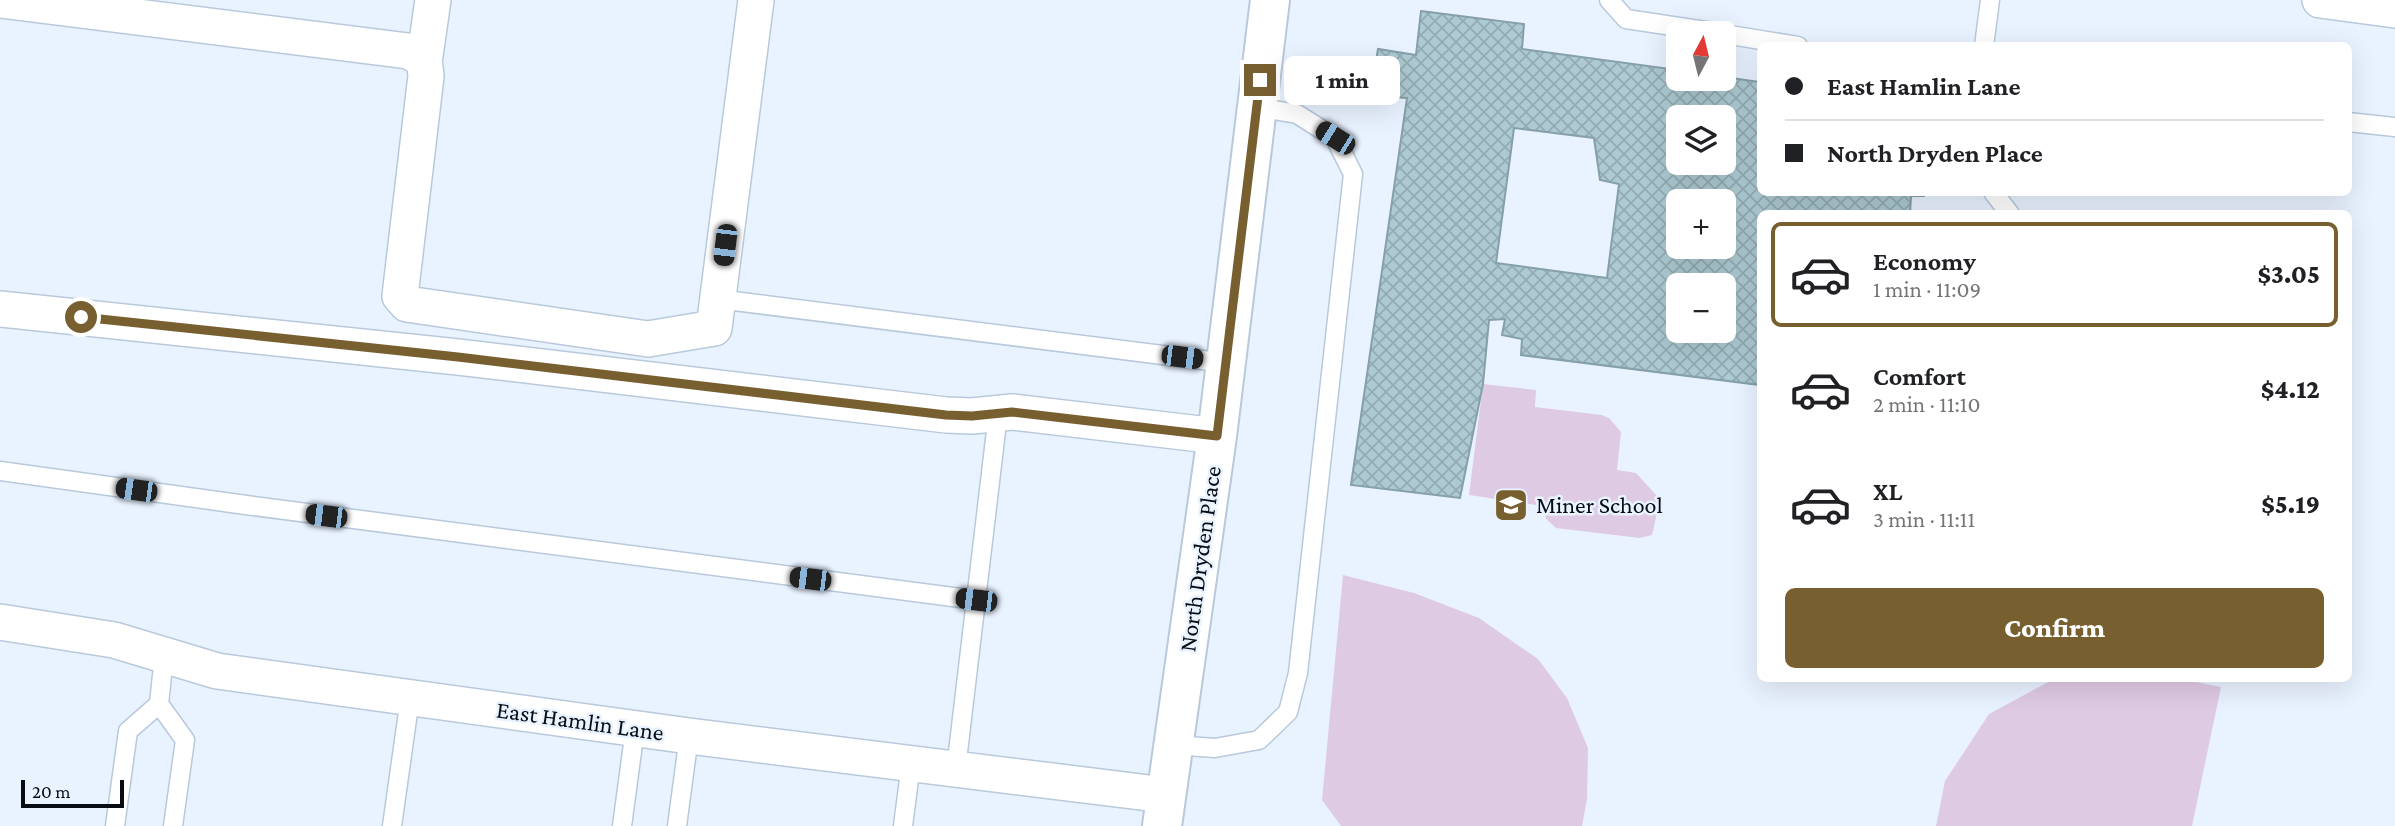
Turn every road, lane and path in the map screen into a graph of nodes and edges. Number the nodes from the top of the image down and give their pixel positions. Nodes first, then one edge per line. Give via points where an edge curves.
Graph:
1 (2, 0) edge
2 (433, 0) edge
3 (756, 0) edge
4 (1270, 0) edge
5 (1609, 0) edge
6 (1990, 0) edge
7 (2320, 0) edge
8 (2395, 10) edge
9 (1666, 25) edge
10 (1736, 36) edge
11 (1772, 42) edge
12 (1985, 42) edge
13 (424, 62) junction
14 (1257, 107) junction
15 (2352, 122) edge
16 (2395, 127) edge
17 (1996, 196) edge
18 (2007, 210) edge
19 (0, 309) edge
20 (716, 314) junction
21 (1226, 363) junction
22 (998, 414) junction
23 (1217, 436) junction
24 (0, 471) edge
25 (976, 600) junction
26 (0, 622) edge
27 (164, 656) junction
28 (410, 698) junction
29 (159, 704) junction
30 (635, 729) junction
31 (689, 736) junction
32 (1173, 745) junction
33 (911, 764) junction
34 (957, 769) junction
35 (1163, 810) edge
36 (115, 826) edge
37 (173, 826) edge
38 (392, 826) edge
39 (622, 826) edge
40 (677, 826) edge
41 (903, 826) edge

1 - 13 street via 408,51
2 - 13 street
3 - 20 street
4 - 14 street, North Dryden Place
5 - 9 lane via 1626,19
6 - 12 lane
7 - 8 street
10 - 11 lane
13 - 20 street via 400,296 407,304 648,339
14 - 21 street, North Dryden Place
14 - 32 lane via 1297,114 1335,138 1353,174 1298,673 1288,712 1259,740 1215,748
15 - 16 lane
17 - 18 lane
19 - 22 street via 946,415
20 - 21 lane
21 - 23 street, North Dryden Place
22 - 23 street via 1057,416
22 - 25 lane
23 - 32 street, North Dryden Place
24 - 25 lane
25 - 34 lane
26 - 27 street, East Hamlin Lane via 114,640
27 - 28 street, East Hamlin Lane via 217,671
27 - 29 lane
28 - 30 street, East Hamlin Lane
28 - 38 lane
29 - 36 lane via 128,731
29 - 37 lane via 185,740
30 - 31 street, East Hamlin Lane
30 - 39 lane
31 - 33 street, East Hamlin Lane
31 - 40 lane
32 - 35 street, North Dryden Place
33 - 34 street, East Hamlin Lane
33 - 41 lane
34 - 35 street, East Hamlin Lane

